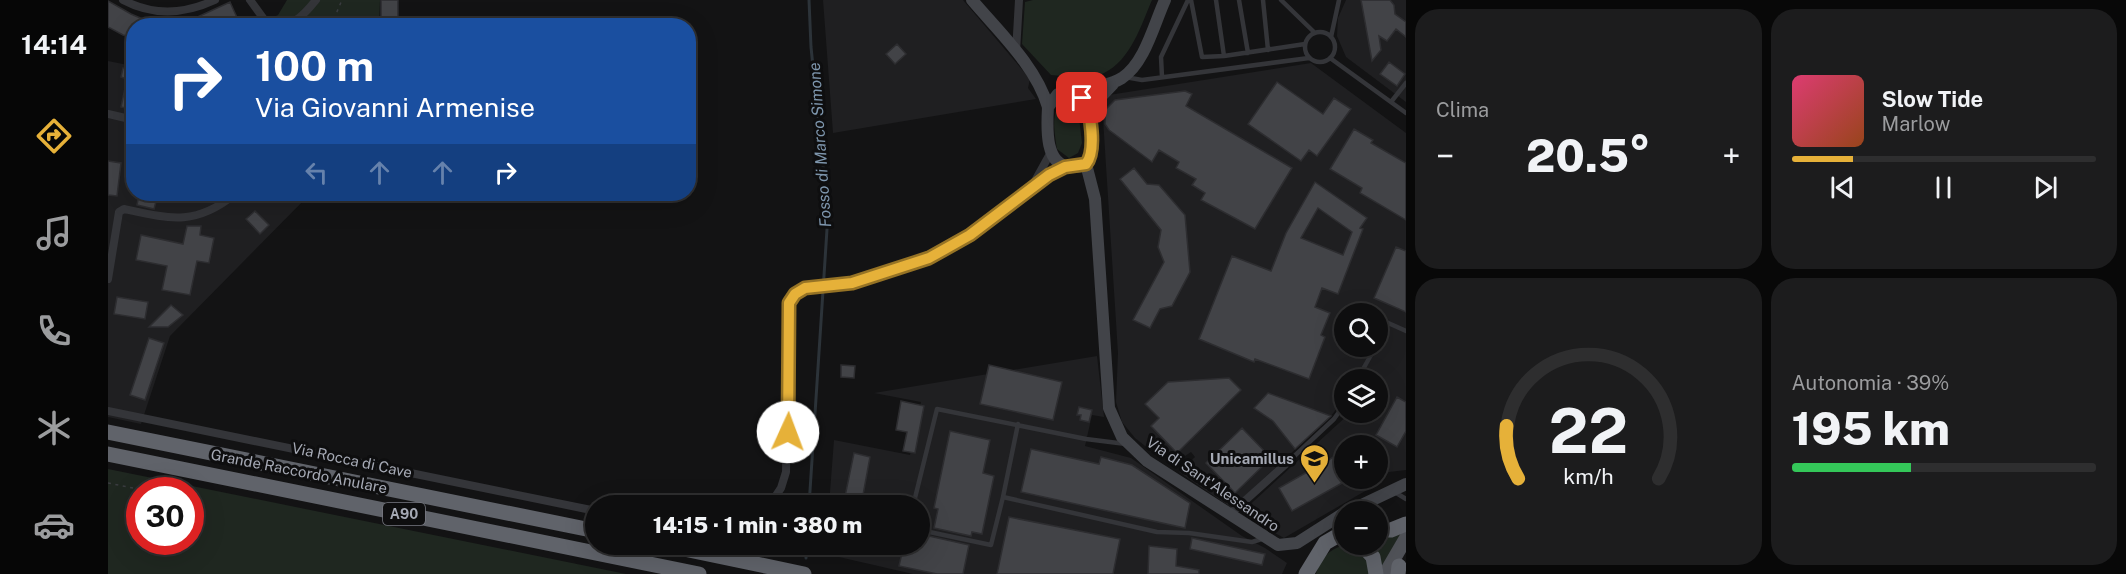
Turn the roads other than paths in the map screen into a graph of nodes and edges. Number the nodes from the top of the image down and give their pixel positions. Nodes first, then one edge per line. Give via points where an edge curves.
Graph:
1 (123, 0) edge
2 (215, 0) edge
3 (250, 0) edge
4 (316, 0) edge
5 (972, 0) edge
6 (1019, 0) edge
7 (1165, 0) edge
8 (1189, 0) edge
9 (1216, 0) edge
10 (1239, 0) edge
11 (1263, 0) edge
12 (1281, 0) edge
13 (1339, 0) edge
14 (263, 18) edge
15 (298, 18) edge
16 (1315, 33) junction
17 (1331, 37) junction
18 (1305, 44) junction
19 (1268, 50) junction
20 (1016, 52) junction
21 (1248, 53) junction
22 (1224, 56) junction
23 (1309, 58) junction
24 (1330, 58) junction
25 (1030, 71) junction
26 (1162, 77) junction
27 (1120, 79) junction
28 (1406, 83) edge
29 (1068, 92) junction
30 (1392, 102) junction
31 (1048, 107) junction
32 (1088, 110) junction
33 (1406, 113) edge
34 (108, 114) edge
35 (126, 118) edge
36 (1051, 152) junction
37 (1086, 164) junction
38 (1065, 167) junction
39 (1029, 189) junction
40 (225, 201) edge
41 (108, 279) edge
42 (1388, 323) edge
43 (1406, 331) edge
44 (108, 411) edge
45 (1334, 419) edge
46 (1018, 424) junction
47 (108, 432) edge
48 (1128, 445) junction
49 (108, 454) edge
50 (1288, 462) joint
51 (1406, 484) edge
52 (1391, 489) junction
53 (776, 495) edge
54 (916, 495) edge
55 (1003, 496) junction
56 (1406, 500) edge
57 (1368, 501) edge
58 (585, 509) edge
59 (1229, 515) junction
60 (1334, 519) edge
61 (1406, 524) edge
62 (585, 529) edge
63 (1388, 530) edge
64 (930, 532) edge
65 (1334, 536) edge
66 (1265, 538) junction
67 (1406, 538) edge
68 (1334, 543) edge
69 (1322, 546) junction
70 (713, 555) edge
71 (1371, 555) edge
72 (699, 574) edge
73 (804, 574) edge
74 (1306, 574) edge
75 (1376, 574) edge
76 (1385, 574) edge

1 - 2 street via 162,12
3 - 14 street
4 - 15 street
5 - 20 street
6 - 20 street
7 - 27 street via 1141,55
8 - 22 lane via 1199,54
8 - 26 lane via 1161,57
9 - 22 lane
10 - 21 lane
11 - 19 lane
12 - 16 lane
13 - 17 lane
16 - 17 lane
16 - 18 lane
17 - 24 lane via 1335,45
18 - 19 lane
18 - 23 lane
19 - 21 lane
20 - 25 street
21 - 22 lane
23 - 24 lane via 1317,62
23 - 26 lane
24 - 30 lane
25 - 29 street
25 - 31 street
26 - 27 lane
27 - 29 street
27 - 32 street
28 - 30 lane
29 - 31 street via 1052,99
29 - 32 street via 1082,98
30 - 33 lane
31 - 36 street
32 - 37 street, Via di Sant'Alessandro via 1091,148
34 - 35 street
36 - 38 street
36 - 39 street
37 - 38 street
37 - 48 street, Via di Sant'Alessandro via 1095,199 1109,408
38 - 39 street
39 - 53 street via 970,235 929,258 873,278 797,291 789,303 786,472
40 - 41 street via 188,218 124,209 119,212
42 - 43 lane
44 - 58 street, Via Rocca di Cave
45 - 50 lane
46 - 48 lane
46 - 54 lane via 937,409
46 - 55 lane
47 - 62 highway, Grande Raccordo Anulare / A90
48 - 59 street, Via di Sant'Alessandro
49 - 72 highway, Grande Raccordo Anulare / A90
50 - 59 street
51 - 52 street, Via di Sant'Alessandro
52 - 56 lane
52 - 57 street, Via di Sant'Alessandro
55 - 64 lane via 991,545
55 - 66 lane via 1157,532 1252,542
59 - 66 street, Via di Sant'Alessandro
60 - 66 street, Via di Sant'Alessandro via 1290,546
61 - 63 highway
65 - 69 highway
67 - 76 main road
68 - 69 highway
69 - 74 highway
70 - 73 highway
71 - 75 highway

